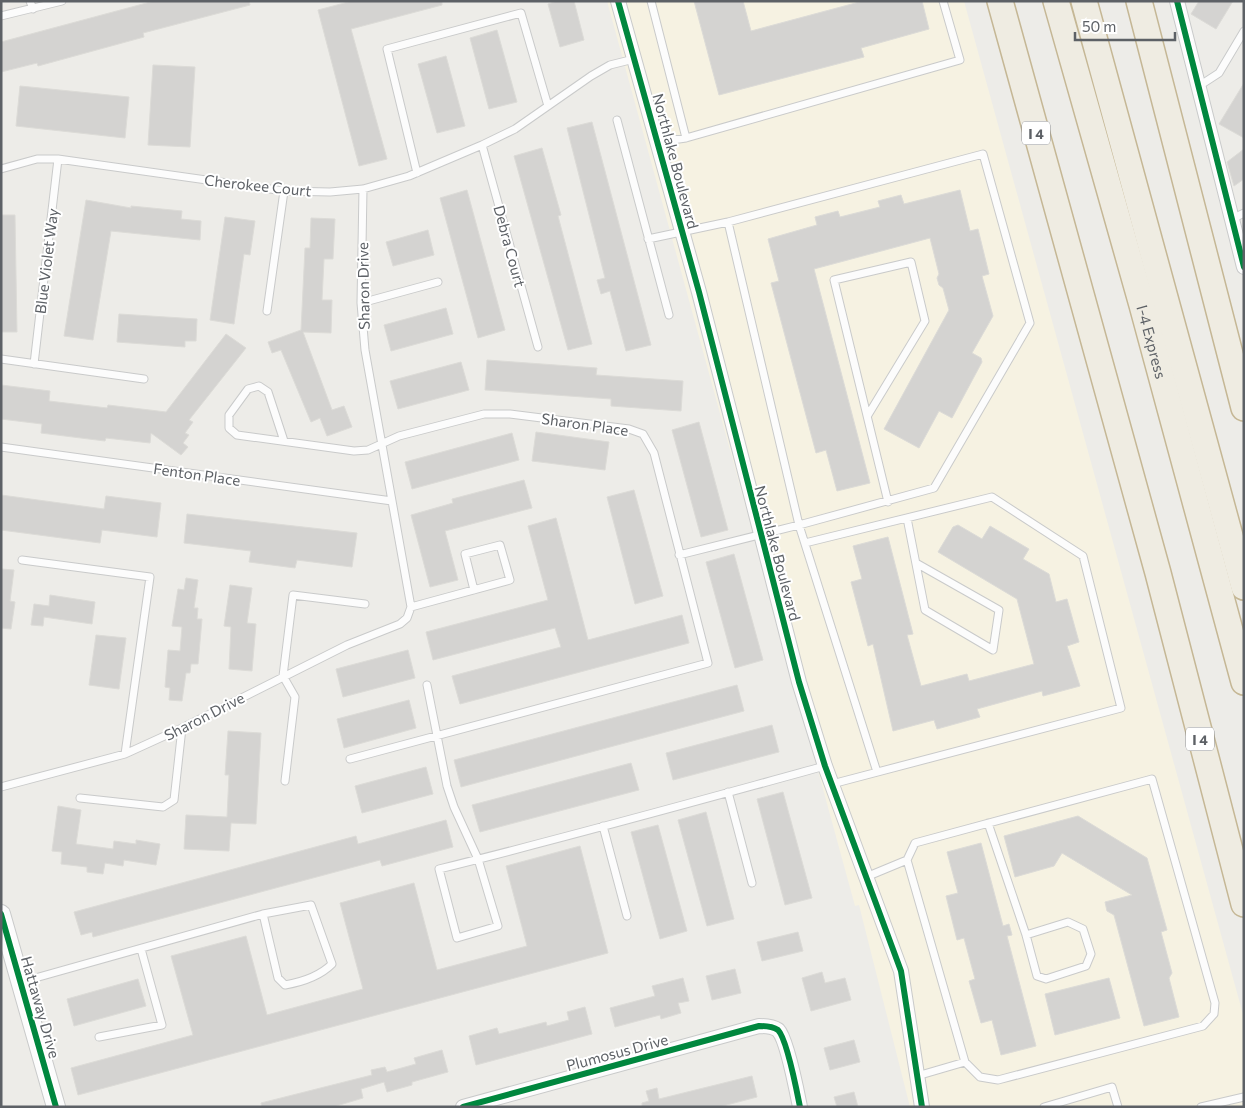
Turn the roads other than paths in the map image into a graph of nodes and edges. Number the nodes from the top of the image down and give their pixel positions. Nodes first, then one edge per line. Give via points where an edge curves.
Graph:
1 (62, 1) edge
2 (618, 1) edge
3 (651, 1) edge
4 (943, 1) edge
5 (1000, 1) edge
6 (1056, 1) edge
7 (1084, 1) edge
8 (1139, 1) edge
9 (1177, 1) edge
10 (31, 5) edge
11 (1, 16) edge
12 (1244, 31) edge
13 (634, 59) junction
14 (1199, 86) junction
15 (548, 106) junction
16 (617, 120) dead end
17 (686, 138) junction
18 (658, 142) junction
19 (482, 145) junction
20 (58, 159) junction
21 (1, 169) edge
22 (417, 173) junction
23 (364, 189) junction
24 (284, 191) junction
25 (1238, 216) edge
26 (728, 222) junction
27 (682, 230) junction
28 (648, 239) junction
29 (1244, 267) edge
30 (438, 282) dead end
31 (361, 303) junction
32 (267, 311) dead end
33 (669, 315) dead end
34 (538, 347) dead end
35 (1, 359) edge
36 (34, 364) junction
37 (144, 379) dead end
38 (1244, 408) edge
39 (868, 415) junction
40 (284, 441) junction
41 (384, 444) junction
42 (1, 447) edge
43 (392, 501) junction
44 (888, 502) junction
45 (907, 518) junction
46 (799, 525) junction
47 (760, 534) junction
48 (805, 543) junction
49 (679, 554) junction
50 (22, 560) dead end
51 (916, 563) junction
52 (1244, 587) edge
53 (474, 590) junction
54 (365, 604) dead end
55 (411, 607) junction
56 (283, 676) junction
57 (1244, 682) edge
58 (427, 685) dead end
59 (182, 728) junction
60 (437, 736) junction
61 (125, 754) junction
62 (350, 759) dead end
63 (826, 766) junction
64 (877, 772) junction
65 (285, 781) dead end
66 (832, 784) junction
67 (1, 787) edge
68 (728, 792) junction
69 (80, 798) dead end
70 (988, 823) junction
71 (603, 826) junction
72 (478, 859) junction
73 (907, 860) junction
74 (866, 877) junction
75 (752, 883) dead end
76 (1244, 904) edge
77 (1, 914) edge
78 (263, 914) junction
79 (627, 916) dead end
80 (1026, 935) junction
81 (141, 949) junction
82 (21, 982) junction
83 (99, 1037) dead end
84 (965, 1062) junction
85 (918, 1076) junction
86 (1244, 1097) edge
87 (56, 1107) edge
88 (462, 1107) edge
89 (800, 1107) edge
90 (922, 1107) edge
91 (1044, 1107) edge
92 (1118, 1107) edge
93 (1201, 1107) edge

1 - 10 lane
2 - 13 street, Northlake Boulevard
3 - 17 lane
4 - 17 lane via 960,60
5 - 76 highway, I 4 via 1155,564
6 - 57 highway, I-4 Express
7 - 52 highway, I-4 Express
8 - 38 highway
9 - 14 street
10 - 11 lane
12 - 14 lane via 1219,73
13 - 15 lane, Cherokee Court via 610,65
13 - 18 street, Northlake Boulevard
14 - 25 street
15 - 19 lane, Cherokee Court via 515,129
15 - 22 lane via 522,13 387,49
16 - 28 lane
17 - 18 lane
18 - 27 street, Northlake Boulevard
19 - 22 lane, Cherokee Court
19 - 34 lane, Debra Court
20 - 21 lane, Cherokee Court via 36,160
20 - 24 lane, Cherokee Court
20 - 36 lane, Blue Violet Way
22 - 23 lane, Cherokee Court
23 - 24 lane, Cherokee Court
23 - 31 lane, Sharon Drive
24 - 32 lane
25 - 29 street
26 - 27 lane
26 - 44 lane via 983,154 1030,323 934,488
26 - 46 lane
27 - 28 lane
27 - 47 street, Northlake Boulevard
28 - 33 lane
30 - 31 lane
31 - 41 lane, Sharon Drive via 370,382
35 - 36 lane
36 - 37 lane
39 - 39 lane via 834,280 911,262 925,321
39 - 44 lane
40 - 40 lane via 236,436 229,428 229,415 248,389 259,386 268,392
40 - 41 lane via 354,451
41 - 43 lane
41 - 49 lane, Sharon Place via 399,436 484,414 510,414 643,434 654,453
42 - 43 lane, Fenton Place
43 - 55 lane
44 - 46 lane
45 - 48 lane
45 - 51 lane
45 - 64 lane via 992,497 1083,556 1121,708
46 - 47 lane
46 - 48 lane
47 - 49 lane
47 - 63 street, Northlake Boulevard via 799,682
48 - 64 lane
49 - 60 lane, Sharon Place via 708,663
50 - 61 lane via 150,577
51 - 51 lane via 925,610 993,650 999,610
53 - 53 lane via 510,580 500,545 465,554
53 - 55 lane
54 - 56 lane via 293,595
55 - 56 lane, Sharon Drive via 407,618 400,624
56 - 59 lane, Sharon Drive
56 - 65 lane via 294,697
58 - 60 lane
59 - 61 lane, Sharon Drive
59 - 69 lane via 174,800 169,805 162,807
60 - 62 lane
60 - 72 lane via 454,807
61 - 67 lane, Sharon Drive
63 - 66 street, Northlake Boulevard
63 - 68 lane
64 - 66 lane
66 - 74 street, Northlake Boulevard
68 - 71 lane
68 - 75 lane
70 - 73 lane via 915,843
70 - 80 lane
70 - 84 lane via 1152,779 1215,1003 1214,1014 1203,1026 998,1080 980,1077
71 - 72 lane
71 - 79 lane
72 - 72 lane via 498,926 457,938 439,869
73 - 74 lane
73 - 84 lane
74 - 85 street, Northlake Boulevard via 901,971
77 - 82 street, Hattaway Drive
78 - 78 lane via 311,905 332,964 324,972 285,985 278,978
78 - 81 lane
80 - 80 lane via 1068,922 1083,929 1092,954 1086,966 1046,979 1037,976
81 - 82 lane
81 - 83 lane via 162,1025
82 - 87 street, Hattaway Drive
84 - 85 lane
85 - 90 street, Northlake Boulevard
86 - 93 lane
88 - 89 street, Plumosus Drive via 759,1026 777,1030 784,1042
91 - 92 lane via 1112,1087

